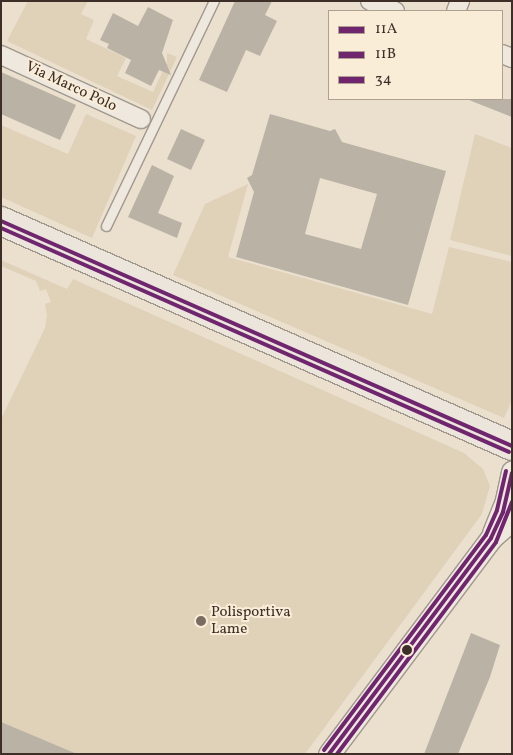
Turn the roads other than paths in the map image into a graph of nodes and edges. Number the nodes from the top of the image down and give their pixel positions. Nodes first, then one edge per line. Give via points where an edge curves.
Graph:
1 (214, 1) edge
2 (370, 1) edge
3 (392, 10) edge
4 (1, 55) edge
5 (141, 119) dead end
6 (1, 221) edge
7 (106, 226) dead end
8 (512, 446) edge
9 (512, 472) edge
10 (512, 520) edge
11 (491, 538) junction
12 (329, 754) edge

1 - 7 lane
2 - 3 street
4 - 5 street, Via Marco Polo
6 - 8 main road
9 - 11 street via 503,512
10 - 11 street
11 - 12 street

